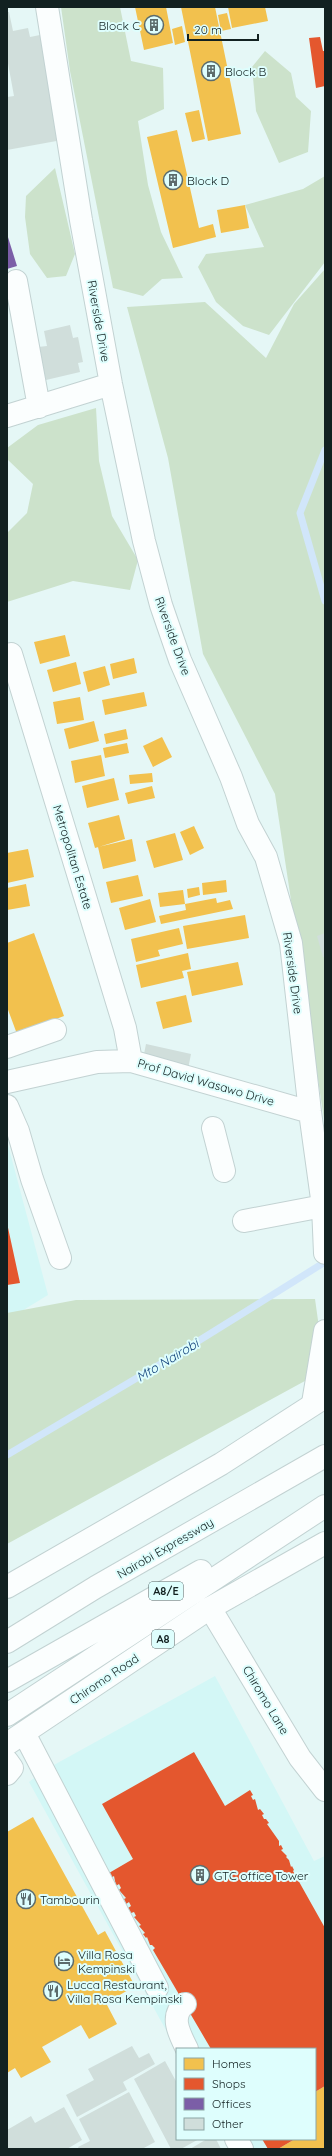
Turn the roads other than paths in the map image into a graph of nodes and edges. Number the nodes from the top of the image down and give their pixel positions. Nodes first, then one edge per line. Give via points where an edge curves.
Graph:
1 (47, 7) edge
2 (16, 281) dead end
3 (111, 384) junction
4 (39, 407) junction
5 (7, 416) edge
6 (11, 654) dead end
7 (55, 1030) dead end
8 (7, 1047) edge
9 (131, 1061) junction
10 (7, 1082) edge
11 (7, 1106) edge
12 (310, 1112) junction
13 (212, 1128) dead end
14 (13, 1132) edge
15 (224, 1171) dead end
16 (323, 1206) junction
17 (244, 1221) dead end
18 (324, 1248) edge
19 (60, 1258) dead end
20 (325, 1331) edge
21 (319, 1400) edge
22 (325, 1456) edge
23 (325, 1500) edge
24 (325, 1506) edge
25 (325, 1543) edge
26 (7, 1587) edge
27 (210, 1608) junction
28 (7, 1642) edge
29 (7, 1681) edge
30 (7, 1715) edge
31 (16, 1738) edge
32 (7, 1761) edge
33 (7, 1774) edge
34 (325, 1790) edge
35 (157, 1988) dead end
36 (185, 2004) dead end
37 (187, 2048) edge
38 (237, 2140) edge
39 (242, 2149) edge

1 - 3 main road, Riverside Drive via 81,220
2 - 4 main road
3 - 4 main road
3 - 12 main road, Riverside Drive via 144,541 161,605 180,660 231,777 248,824 266,857 282,909 291,943
4 - 5 main road
6 - 9 main road, Metropolitan Estate via 125,1028
7 - 8 main road
9 - 10 main road, Prof David Wasawo Drive via 97,1062
9 - 12 main road, Prof David Wasawo Drive
11 - 14 main road
12 - 16 main road, Riverside Drive
13 - 15 main road
14 - 19 main road
16 - 17 main road
16 - 18 main road, Riverside Drive
20 - 21 main road
21 - 26 main road via 221,1464
22 - 28 main road, Nairobi Expressway via 96,1587
23 - 29 main road, A8/E
24 - 30 main road
25 - 27 main road, Chiromo Road / A8
27 - 31 main road, Chiromo Road / A8
27 - 34 main road, Chiromo Lane via 300,1758
31 - 35 main road
32 - 33 main road via 12,1768
36 - 37 main road via 180,2007 176,2025
38 - 39 main road

